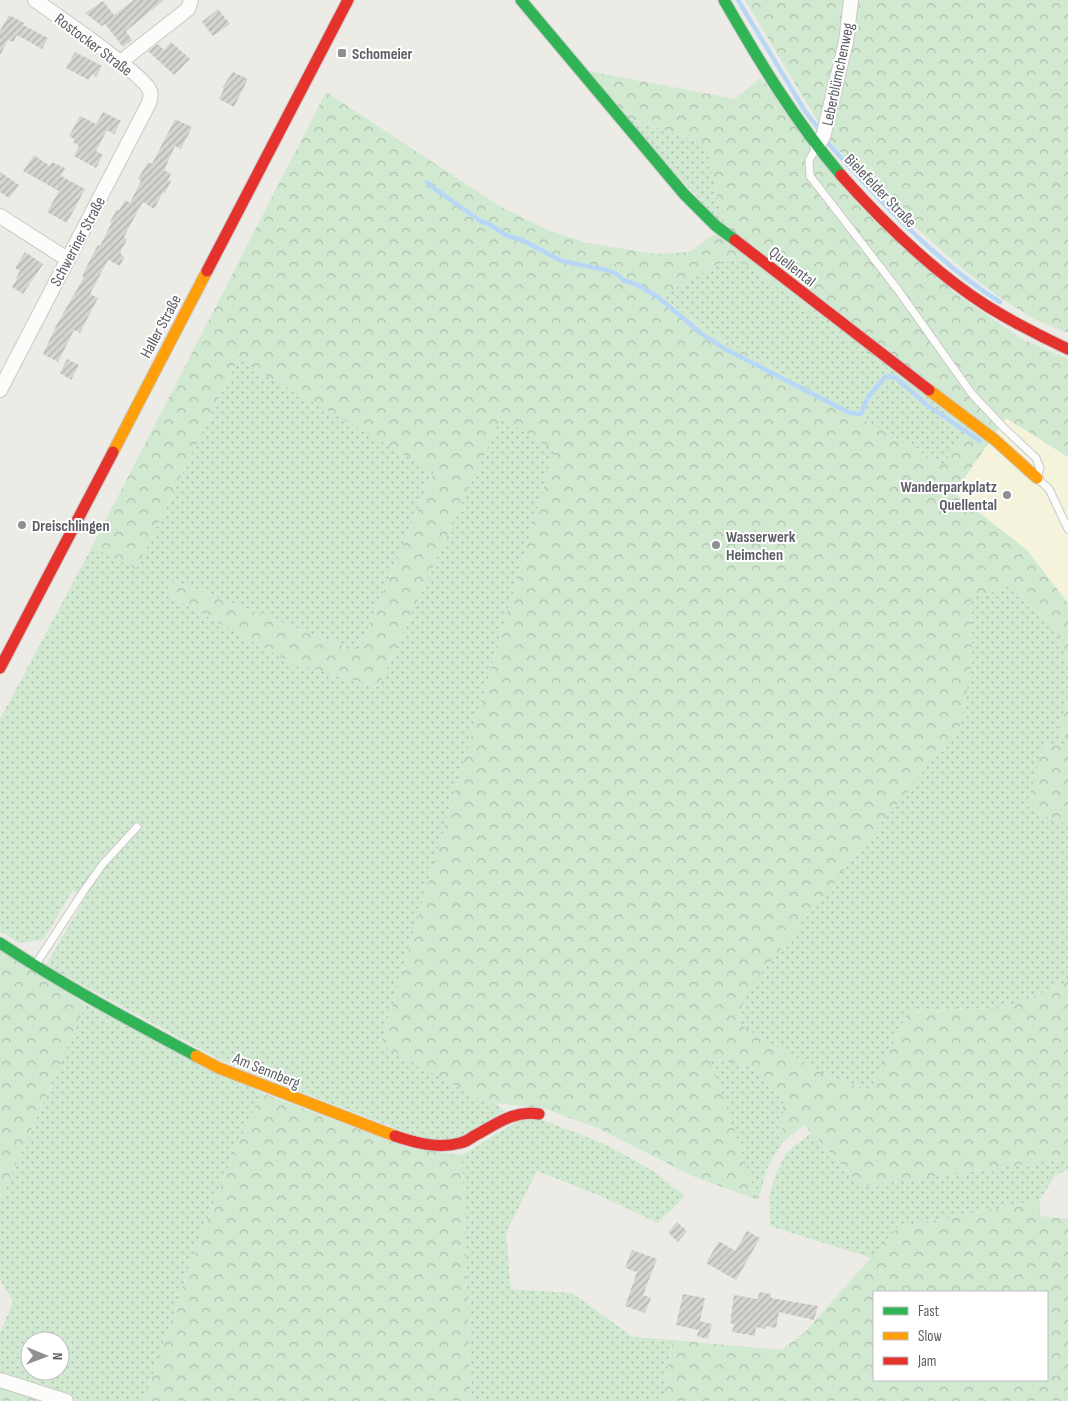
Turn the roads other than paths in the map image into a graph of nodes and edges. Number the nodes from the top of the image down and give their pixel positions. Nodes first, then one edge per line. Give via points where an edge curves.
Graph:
1 (35, 0) edge
2 (191, 0) edge
3 (348, 0) edge
4 (521, 0) edge
5 (724, 0) edge
6 (851, 0) edge
7 (122, 63) junction
8 (151, 92) joint
9 (817, 146) junction
10 (0, 216) edge
11 (67, 259) junction
12 (1068, 349) edge
13 (0, 390) edge
14 (1037, 478) junction
15 (1068, 529) edge
16 (0, 668) edge
17 (137, 827) dead end
18 (0, 943) edge
19 (34, 966) junction
20 (539, 1114) dead end
21 (0, 1380) edge
22 (66, 1401) edge

1 - 7 street, Rostocker Straße
2 - 7 street via 188,9
3 - 16 street, Haller Straße
4 - 14 street, Quellental via 678,187 716,226 995,440
5 - 9 street, Bielefelder Straße via 792,113
6 - 9 street, Leberblümchenweg via 846,42 823,137
7 - 8 street, Rostocker Straße
8 - 11 street, Schweriner Straße via 150,103
9 - 12 street, Bielefelder Straße via 893,228 958,284 993,310
9 - 14 lane via 809,160 810,176 898,290 972,394 1036,458 1040,468
10 - 11 street
11 - 13 street, Schweriner Straße
14 - 15 lane, Quellental via 1049,489
17 - 19 lane via 85,889
18 - 19 street, Am Sennberg
19 - 20 street, Am Sennberg via 219,1068 410,1142 450,1146 462,1143 515,1114
21 - 22 street

